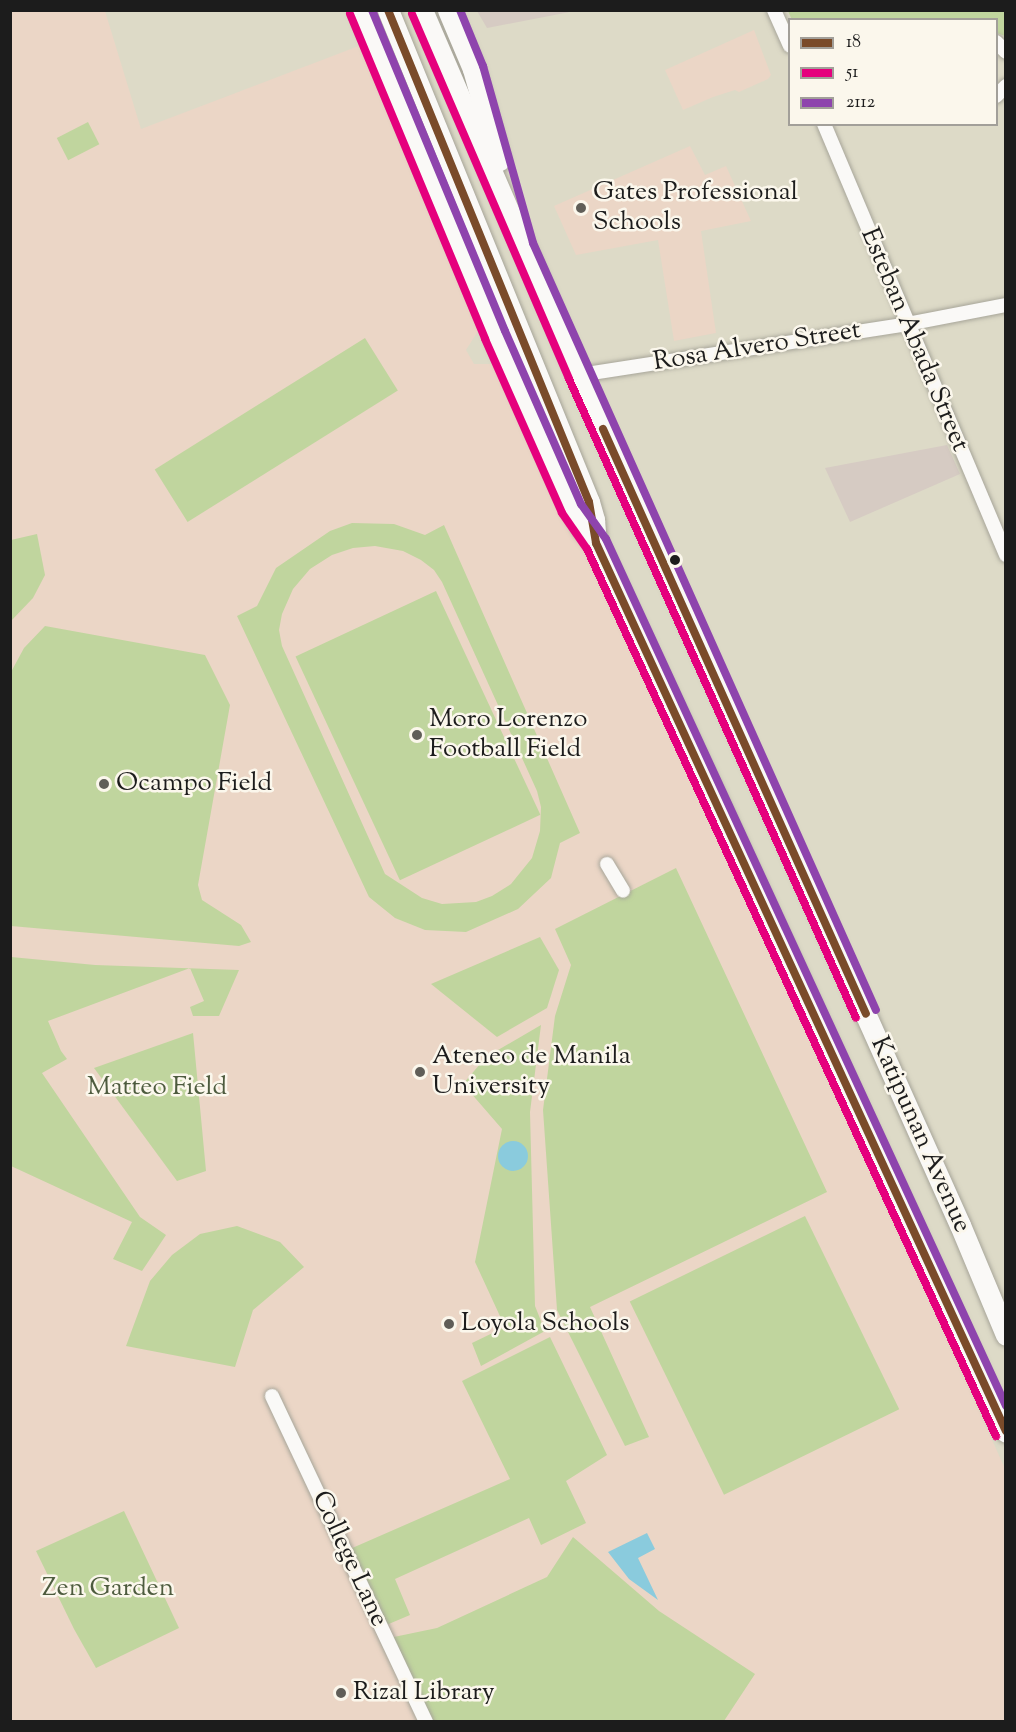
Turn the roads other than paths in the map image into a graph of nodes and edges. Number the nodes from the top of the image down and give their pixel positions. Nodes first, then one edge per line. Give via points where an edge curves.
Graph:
1 (360, 10) edge
2 (422, 10) edge
3 (448, 10) edge
4 (774, 10) edge
5 (390, 16) edge
6 (788, 44) edge
7 (825, 126) edge
8 (523, 247) junction
9 (1005, 305) edge
10 (907, 324) junction
11 (579, 375) junction
12 (596, 543) junction
13 (1005, 555) edge
14 (607, 864) dead end
15 (622, 891) dead end
16 (1005, 1335) edge
17 (272, 1396) dead end
18 (1005, 1432) edge
19 (426, 1722) edge

1 - 12 main road, Katipunan Avenue via 572,509
2 - 8 main road, Katipunan Avenue
3 - 8 main road, Katipunan Avenue via 473,69
4 - 6 street
5 - 12 main road, Katipunan Avenue via 589,502
7 - 10 street, Esteban Abada Street
8 - 11 main road, Katipunan Avenue
9 - 10 street, Rosa Alvero Street
10 - 11 street, Rosa Alvero Street
10 - 13 street, Esteban Abada Street
11 - 16 main road, Katipunan Avenue via 960,1225
12 - 18 main road, Katipunan Avenue
14 - 15 street
17 - 19 street, College Lane

